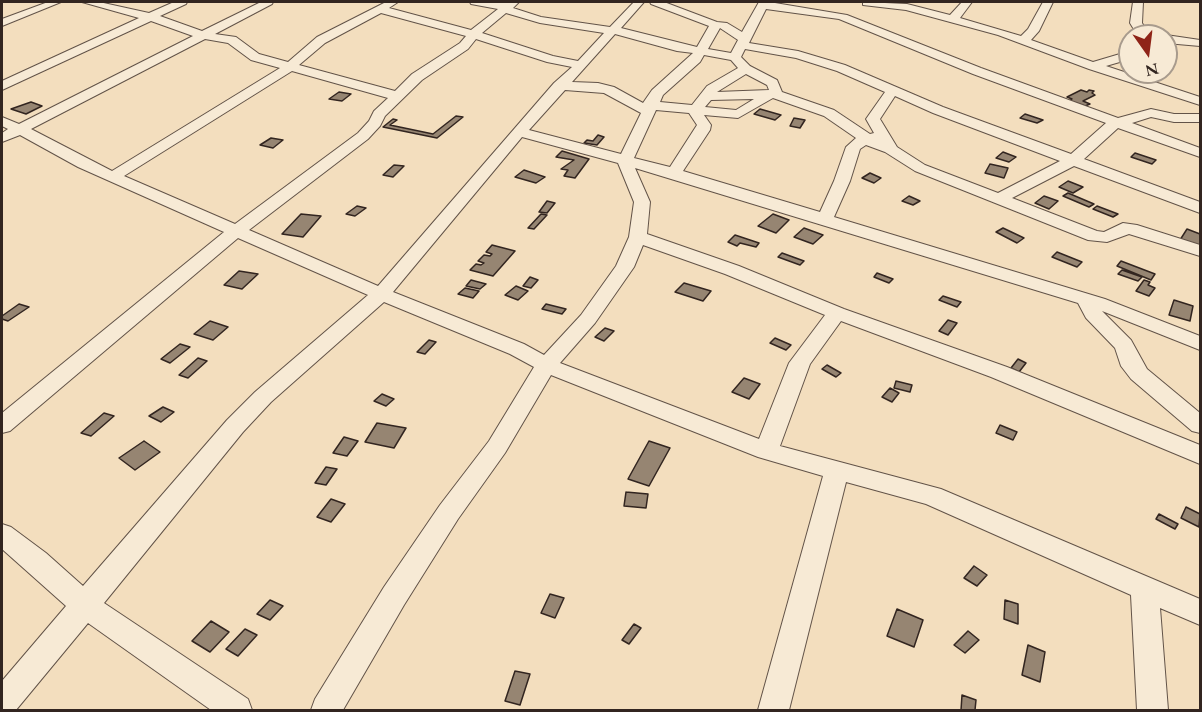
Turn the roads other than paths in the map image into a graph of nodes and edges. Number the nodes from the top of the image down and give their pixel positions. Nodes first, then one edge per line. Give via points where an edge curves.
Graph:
1 (56, 2) edge
2 (87, 2) edge
3 (182, 2) edge
4 (267, 2) edge
5 (393, 2) edge
6 (475, 2) edge
7 (639, 2) edge
8 (655, 2) edge
9 (967, 2) edge
10 (1048, 2) edge
11 (1138, 2) edge
12 (763, 5) edge
13 (508, 6) edge
14 (379, 9) junction
15 (863, 10) edge
16 (151, 17) junction
17 (952, 19) junction
18 (2, 22) edge
19 (1136, 24) edge
20 (720, 25) junction
21 (612, 31) junction
22 (473, 34) junction
23 (203, 35) junction
24 (1178, 40) edge
25 (1023, 41) junction
26 (906, 43) junction
27 (1200, 43) edge
28 (738, 48) junction
29 (891, 49) dead end
30 (701, 51) junction
31 (1118, 59) edge
32 (582, 64) junction
33 (1093, 66) junction
34 (290, 67) junction
35 (746, 69) junction
36 (2, 86) edge
37 (560, 86) junction
38 (1166, 90) junction
39 (891, 91) junction
40 (773, 94) junction
41 (397, 96) junction
42 (708, 96) junction
43 (1200, 101) edge
44 (649, 108) junction
45 (695, 111) junction
46 (1151, 113) junction
47 (1200, 118) edge
48 (1116, 123) junction
49 (1200, 126) edge
50 (7, 129) edge
51 (519, 132) junction
52 (881, 141) junction
53 (1173, 143) junction
54 (1200, 153) edge
55 (1074, 160) junction
56 (626, 161) junction
57 (674, 173) junction
58 (114, 176) junction
59 (1000, 198) junction
60 (1200, 208) edge
61 (825, 219) junction
62 (236, 231) junction
63 (638, 237) junction
64 (1200, 251) edge
65 (381, 294) junction
66 (1087, 301) junction
67 (837, 313) junction
68 (1200, 343) edge
69 (546, 365) junction
70 (2, 425) edge
71 (1200, 425) edge
72 (766, 451) junction
73 (1200, 455) edge
74 (837, 471) junction
75 (2, 535) edge
76 (1145, 589) junction
77 (83, 604) junction
78 (1200, 612) edge
79 (2, 704) edge
80 (237, 711) edge
81 (326, 711) edge
82 (773, 711) edge
83 (1153, 711) edge

1 - 18 street
2 - 16 street
3 - 16 street
4 - 23 street
5 - 14 street
6 - 13 street
7 - 21 street
8 - 20 street
9 - 17 street
10 - 25 street via 1033,31
11 - 19 street
12 - 15 street via 827,13
12 - 20 street
12 - 28 street
13 - 21 street via 540,20
13 - 22 street
14 - 22 street
14 - 34 street via 321,40
15 - 17 street via 907,7
15 - 26 street via 870,30
16 - 23 street
16 - 36 street
17 - 25 street
20 - 28 street
20 - 30 street
21 - 30 street
21 - 32 street
22 - 32 street via 551,59
22 - 41 street via 464,46 417,77
23 - 34 street via 232,40 255,57
23 - 50 street
24 - 27 street
25 - 33 street
26 - 29 street
26 - 48 street
28 - 30 street
28 - 30 street
28 - 35 street
28 - 39 street via 798,55
30 - 44 street via 657,93
31 - 33 street
32 - 37 street
33 - 38 street
34 - 41 street
34 - 58 street
35 - 40 street via 772,83 777,88
35 - 42 street via 720,83
37 - 44 street via 598,87
37 - 51 street
38 - 43 street
38 - 46 street via 1154,100
39 - 52 street via 873,119
39 - 55 street
40 - 42 street
40 - 45 street via 742,113
40 - 52 street via 829,113
41 - 62 street via 363,136
42 - 45 street
44 - 45 street
44 - 56 street
45 - 57 street via 703,130
46 - 47 street
46 - 48 street
48 - 53 street
48 - 55 street
49 - 53 street
50 - 58 street via 45,141 83,164
51 - 56 street
51 - 65 street
52 - 59 street via 920,168
52 - 61 street via 859,142 853,147
53 - 54 street
55 - 59 street
55 - 60 street
56 - 57 street
56 - 63 street via 642,196
57 - 61 street
58 - 62 street
59 - 64 street via 1094,236 1107,237 1123,228 1131,229
61 - 66 street
62 - 65 street
62 - 70 street
63 - 67 street
63 - 69 street via 625,267 588,319
65 - 69 street via 517,349
65 - 77 street via 235,426
66 - 68 street
66 - 71 street via 1093,314 1124,345 1139,374
67 - 72 street via 800,363
67 - 73 street via 999,372
69 - 72 street
69 - 81 street via 496,447 394,596
72 - 74 street
74 - 76 street via 932,496
74 - 82 street
75 - 77 street
76 - 78 street
76 - 83 street
77 - 79 street
77 - 80 street

